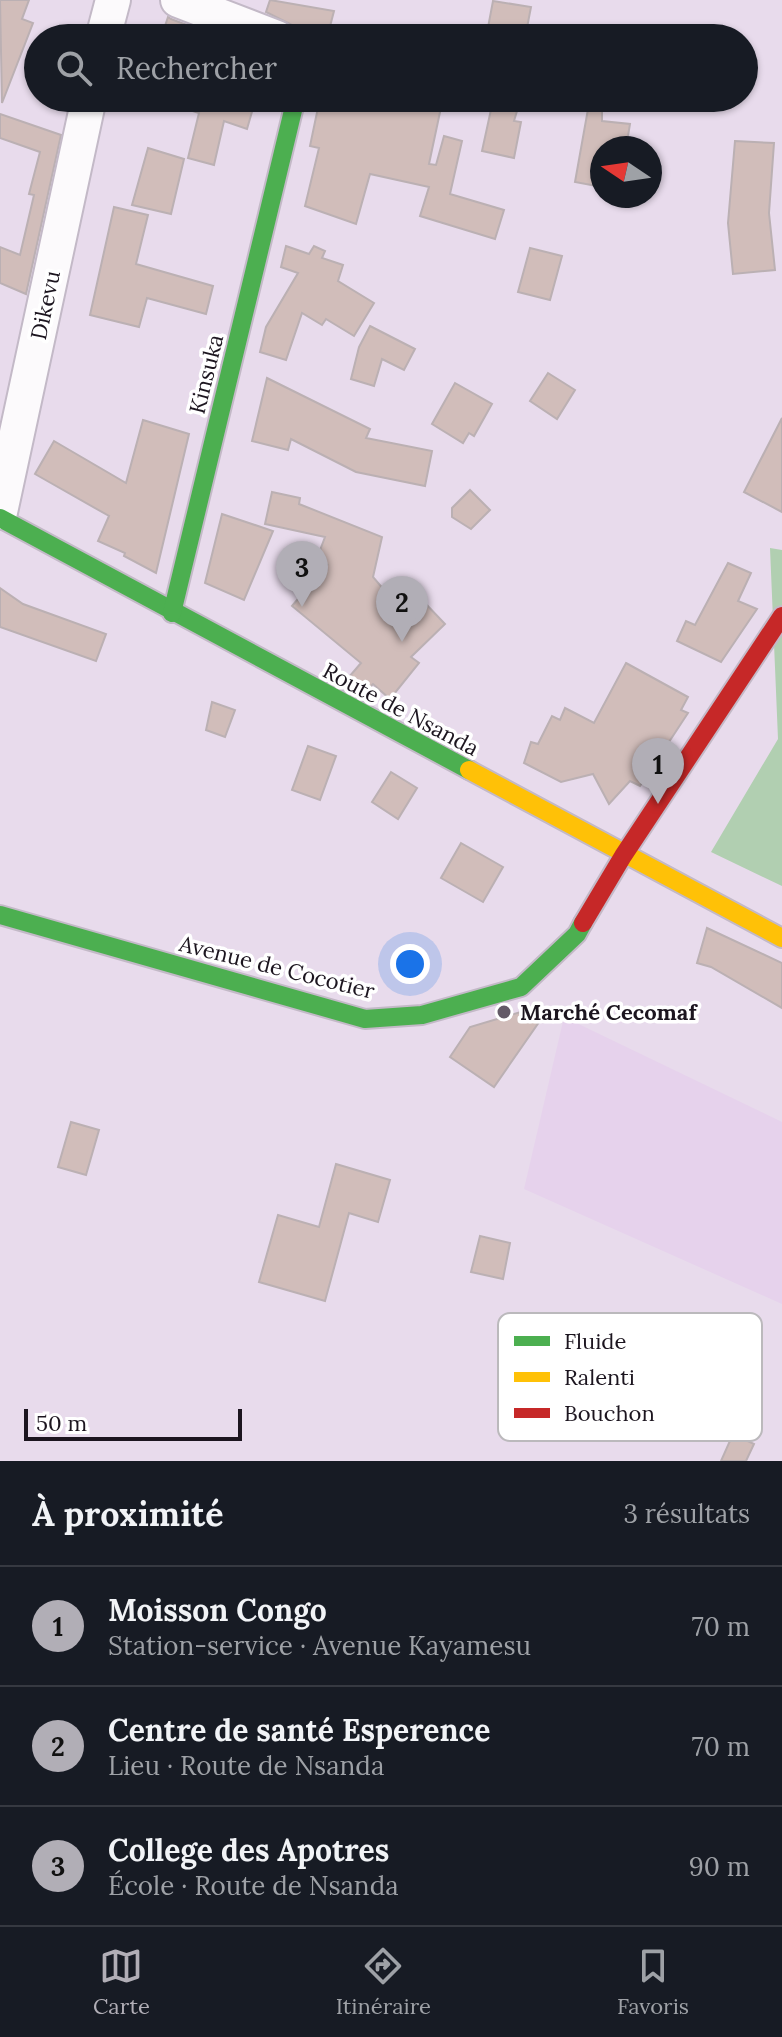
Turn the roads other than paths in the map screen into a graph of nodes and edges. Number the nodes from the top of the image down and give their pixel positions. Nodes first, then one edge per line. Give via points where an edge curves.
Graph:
1 (113, 0) edge
2 (178, 0) edge
3 (107, 24) edge
4 (241, 24) edge
5 (86, 112) edge
6 (293, 112) edge
7 (0, 512) edge
8 (0, 518) edge
9 (172, 613) junction
10 (782, 616) edge
11 (623, 856) junction
12 (0, 915) edge
13 (782, 938) edge

1 - 3 street
2 - 4 street
5 - 7 street, Dikevu
6 - 9 street, Kinsuka
8 - 9 street, Route de Nsanda
9 - 11 street, Route de Nsanda
10 - 11 street, Avenue de Cocotier
11 - 12 street, Avenue de Cocotier via 577,934 521,987 422,1015 365,1019
11 - 13 street, Route de Nsanda

